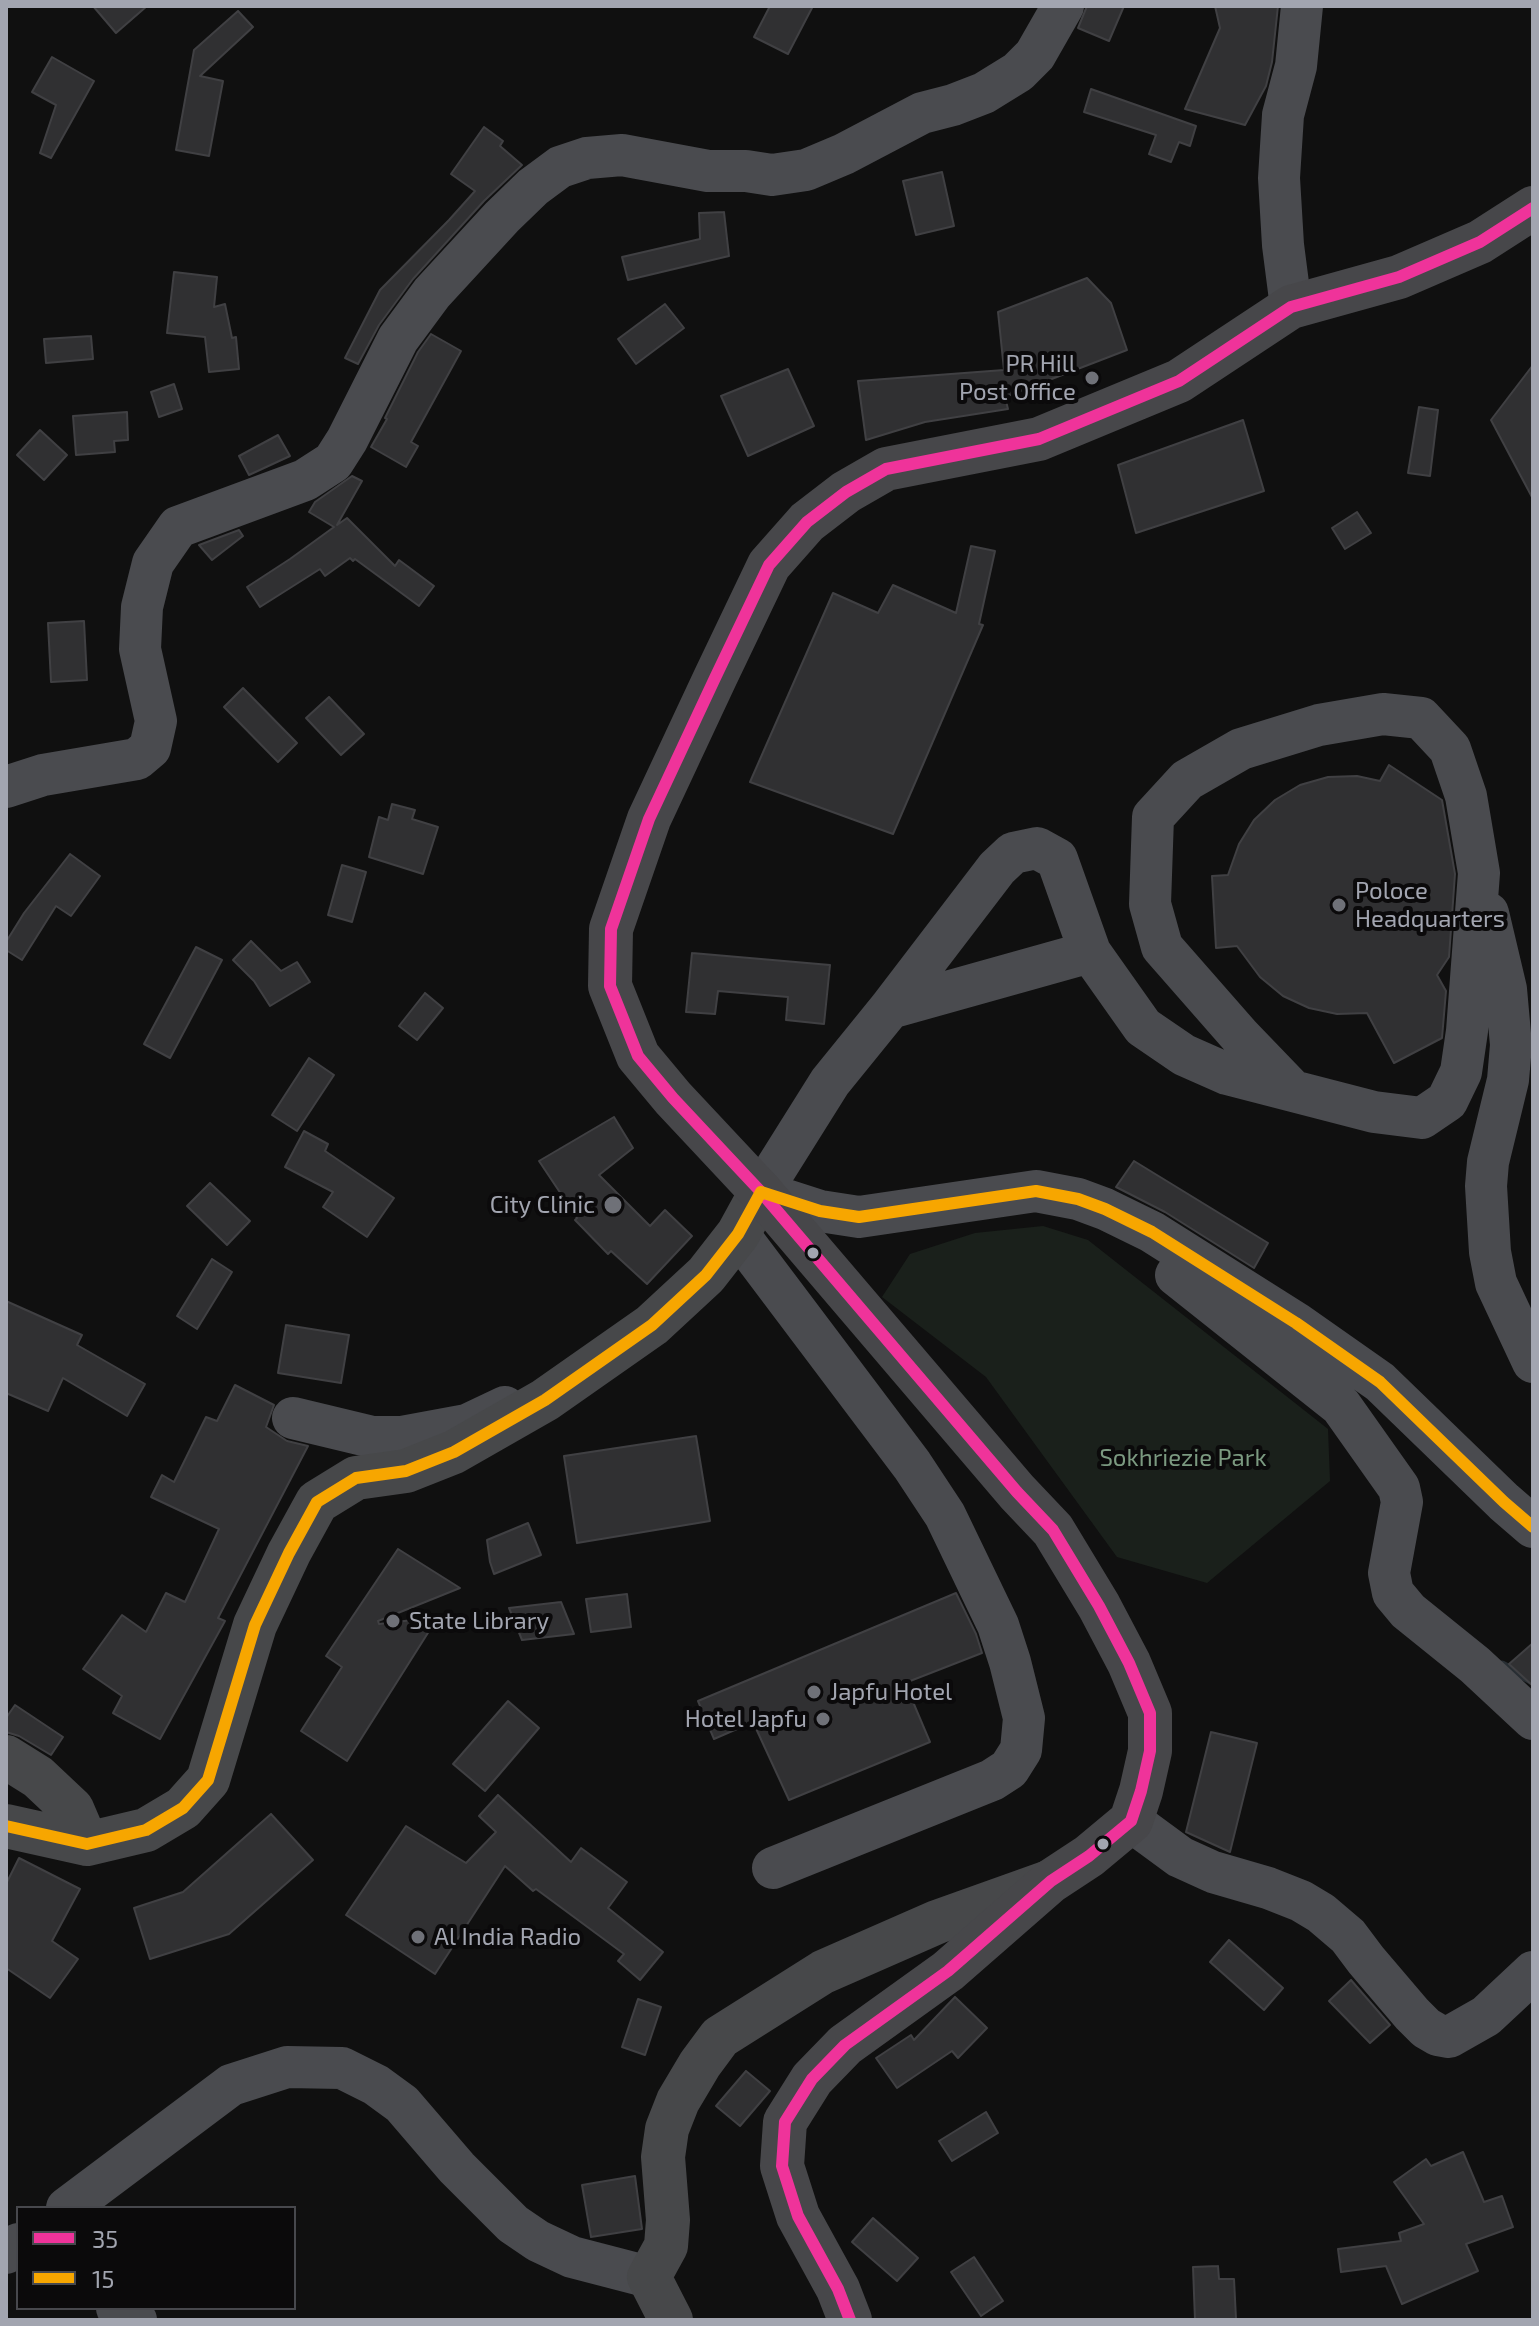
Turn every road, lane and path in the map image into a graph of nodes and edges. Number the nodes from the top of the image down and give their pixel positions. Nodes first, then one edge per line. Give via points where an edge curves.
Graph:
1 (1063, 6) edge
2 (1302, 6) edge
3 (1533, 208) edge
4 (1291, 307) junction
5 (6, 787) edge
6 (1479, 873) junction
7 (1090, 952) junction
8 (890, 1008) junction
9 (1292, 1090) junction
10 (761, 1192) junction
11 (1105, 1209) junction
12 (738, 1234) junction
13 (1533, 1362) edge
14 (570, 1382) junction
15 (293, 1418) dead end
16 (1533, 1527) edge
17 (1533, 1719) edge
18 (6, 1757) edge
19 (1131, 1821) junction
20 (6, 1826) edge
21 (87, 1844) junction
22 (773, 1868) dead end
23 (1051, 1881) junction
24 (1533, 1972) edge
25 (70, 2206) edge
26 (649, 2277) junction
27 (671, 2320) edge
28 (850, 2320) edge

1 - 5 street via 1035,55 1018,72 984,93 922,113 806,170 772,175 708,171 622,155 560,167 502,217 432,293 398,339 333,462 305,480 178,527 153,563 142,607 140,649 156,721 150,748 137,759 43,775
2 - 4 street via 1296,66 1283,115 1279,178
3 - 4 highway via 1480,242 1399,277
4 - 10 highway via 1179,381 1039,439 886,469 807,522 769,565 649,819 611,929 610,986 638,1056
6 - 9 street via 1463,1059 1447,1101 1422,1118 1374,1112
6 - 9 street via 1466,796 1450,749 1421,718 1383,714 1319,725 1241,749 1187,780 1153,817 1150,904 1162,947
6 - 13 street via 1506,989 1511,1045 1488,1162 1490,1252 1496,1283
7 - 8 street
7 - 8 street via 1057,859 1037,848 1013,853
7 - 9 street via 1143,1027 1163,1041 1227,1074
8 - 10 street via 830,1082
10 - 11 street via 859,1217 1036,1191
10 - 12 main road
10 - 19 highway via 1053,1530 1099,1606 1150,1713 1150,1751
11 - 16 street via 1152,1232 1380,1382
11 - 17 street via 1137,1244 1341,1406 1399,1488 1402,1502 1389,1573 1393,1593
12 - 14 main road via 706,1275 652,1325
12 - 22 street via 945,1515 998,1625 1024,1718 1021,1750 1009,1769 992,1780
14 - 15 street via 467,1425 402,1437 372,1437
14 - 21 main road via 454,1452 406,1471 356,1478 317,1502 255,1625 208,1780 183,1808 146,1830
18 - 21 main road via 38,1777 72,1809
19 - 23 highway
19 - 24 street via 1180,1857 1321,1913 1438,2035 1449,2037 1486,2016
20 - 21 main road
23 - 26 main road via 937,1922 823,1972 720,2037 678,2101 667,2129 666,2246
23 - 28 highway via 948,1971 845,2045 812,2079 785,2122 782,2166 798,2216
25 - 26 street via 231,2085 287,2067 342,2068 402,2104 513,2224 572,2257
26 - 27 main road

